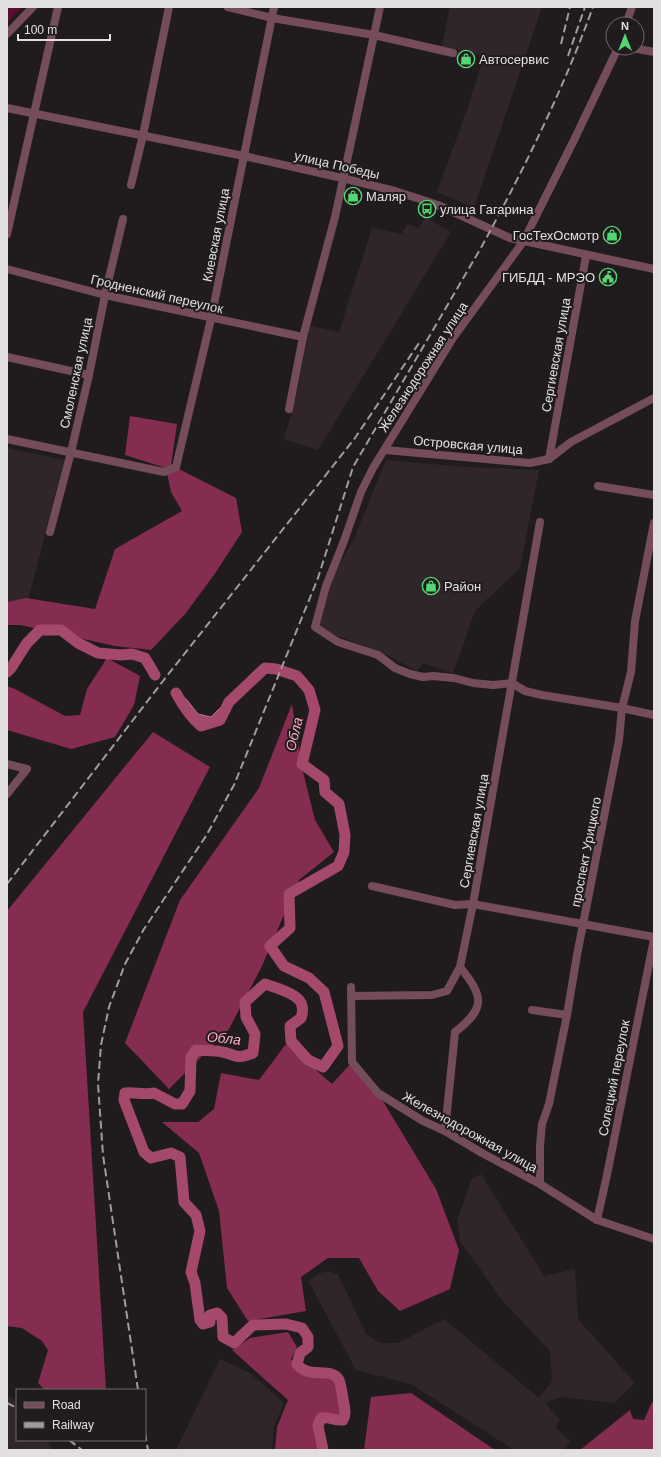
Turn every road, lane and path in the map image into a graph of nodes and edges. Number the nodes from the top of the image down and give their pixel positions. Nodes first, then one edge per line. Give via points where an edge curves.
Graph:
1 (33, 7) edge
2 (58, 7) edge
3 (170, 7) edge
4 (228, 7) edge
5 (274, 7) edge
6 (380, 7) edge
7 (272, 18) junction
8 (7, 34) edge
9 (374, 35) junction
10 (453, 53) dead end
11 (614, 56) edge
12 (7, 108) edge
13 (33, 114) junction
14 (143, 135) junction
15 (244, 156) junction
16 (342, 178) junction
17 (131, 185) dead end
18 (123, 219) dead end
19 (7, 234) edge
20 (524, 242) junction
21 (586, 256) junction
22 (7, 269) edge
23 (654, 269) edge
24 (105, 295) junction
25 (211, 319) junction
26 (303, 337) junction
27 (7, 357) edge
28 (89, 375) junction
29 (654, 398) edge
30 (289, 409) dead end
31 (7, 439) edge
32 (385, 450) junction
33 (71, 452) junction
34 (549, 459) junction
35 (598, 486) dead end
36 (654, 495) edge
37 (540, 522) dead end
38 (654, 523) edge
39 (50, 532) dead end
40 (512, 683) junction
41 (622, 708) junction
42 (654, 715) edge
43 (7, 764) edge
44 (7, 794) edge
45 (372, 886) dead end
46 (473, 904) junction
47 (584, 924) junction
48 (654, 938) edge
49 (460, 967) junction
50 (351, 987) dead end
51 (351, 996) junction
52 (532, 1010) dead end
53 (567, 1015) junction
54 (445, 1131) junction
55 (540, 1184) junction
56 (596, 1220) junction
57 (654, 1239) edge

1 - 8 street
2 - 13 street
3 - 14 street
4 - 7 street
5 - 7 street, Киевская улица
6 - 9 street
7 - 9 street
7 - 15 street, Киевская улица
9 - 10 street
9 - 16 street
11 - 20 street, Железнодорожная улица
12 - 13 street, улица Победы
13 - 14 street, улица Победы
13 - 19 street
14 - 15 street, улица Победы
14 - 17 street
15 - 16 street, улица Победы
15 - 25 street, Киевская улица
16 - 20 street, улица Победы via 438,205
16 - 26 street
18 - 24 street, Смоленская улица
20 - 21 street, улица Победы
20 - 32 street, Железнодорожная улица via 453,338
21 - 23 street, улица Победы
21 - 34 street, Сергиевская улица
22 - 24 street, Гродненский переулок
24 - 25 street, Гродненский переулок
24 - 28 street, Смоленская улица
25 - 26 street, Гродненский переулок
25 - 33 street, Киевская улица via 176,467 164,472
26 - 30 street
27 - 28 street
28 - 33 street, Смоленская улица
29 - 34 street via 572,442
31 - 33 street
32 - 34 street, Островская улица via 530,463
32 - 40 street, Железнодорожная улица via 361,492 326,586 315,627 338,642 378,656 395,668 410,674 493,685
33 - 39 street, Смоленская улица
35 - 36 street
37 - 40 street, Сергиевская улица
38 - 41 street, проспект Урицкого via 635,621 631,672
40 - 41 street via 525,691
40 - 46 street, Сергиевская улица
41 - 42 street
41 - 47 street, проспект Урицкого via 619,740
43 - 44 street via 27,769
45 - 46 street via 456,905
46 - 47 street
46 - 49 street, Сергиевская улица
47 - 48 street
47 - 53 street, проспект Урицкого
48 - 56 street, Солецкий переулок
49 - 51 street, Сергиевская улица via 447,991 432,995
49 - 54 street via 478,994 477,1012 455,1032
50 - 51 street, Железнодорожная улица
51 - 54 street, Железнодорожная улица via 352,1062 378,1093 423,1121
52 - 53 street
53 - 55 street, проспект Урицкого via 550,1104 542,1124
54 - 55 street, Железнодорожная улица
55 - 56 street, Железнодорожная улица
56 - 57 street, Железнодорожная улица

